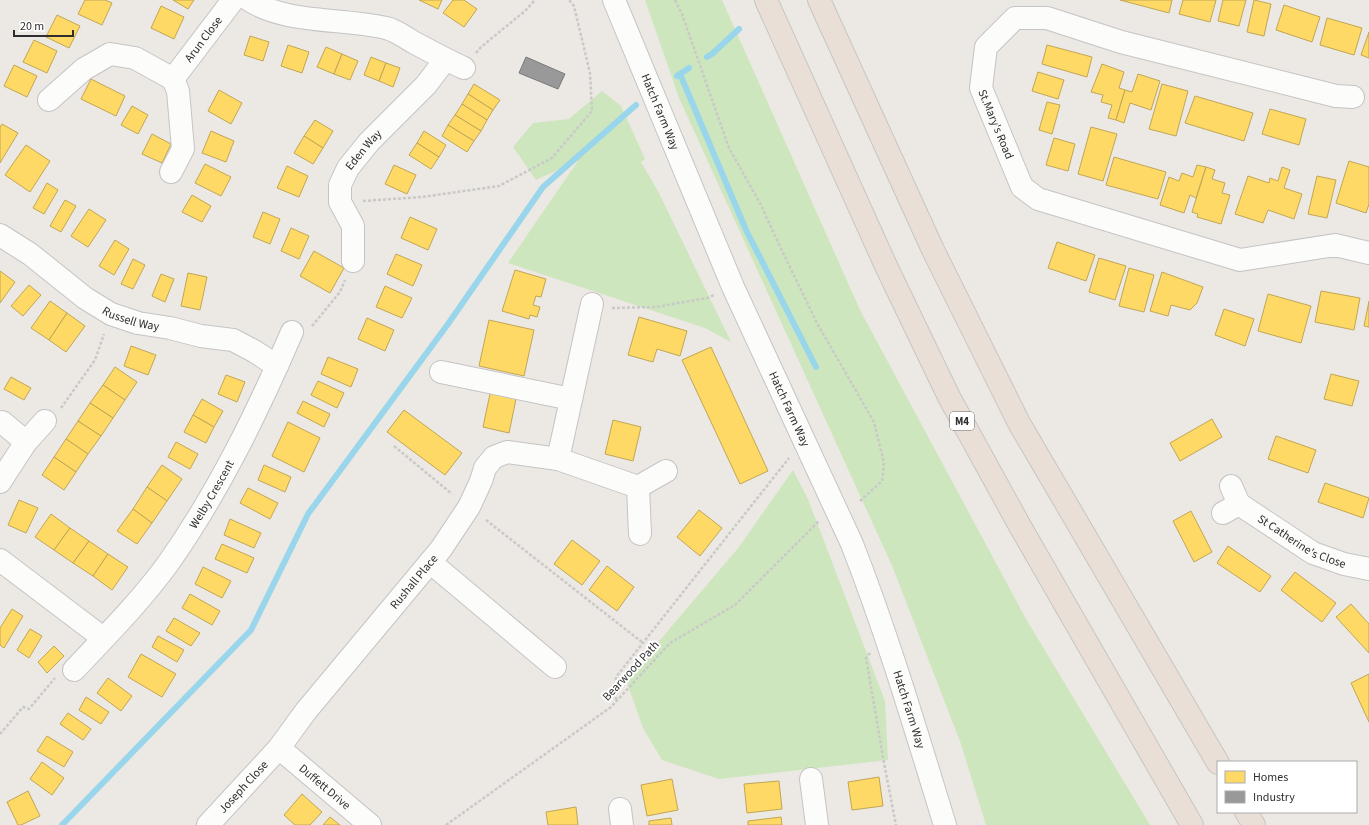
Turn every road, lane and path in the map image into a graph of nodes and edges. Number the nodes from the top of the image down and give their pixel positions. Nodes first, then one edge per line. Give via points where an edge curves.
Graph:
1 (233, 0) edge
2 (250, 0) edge
3 (535, 0) edge
4 (569, 0) edge
5 (614, 0) edge
6 (675, 0) edge
7 (766, 0) edge
8 (820, 0) edge
9 (454, 64) junction
10 (175, 85) junction
11 (49, 100) dead end
12 (1341, 102) dead end
13 (171, 172) dead end
14 (340, 202) junction
15 (0, 235) edge
16 (1369, 253) edge
17 (353, 261) joint
18 (732, 287) junction
19 (592, 304) joint
20 (111, 314) junction
21 (301, 330) joint
22 (277, 366) junction
23 (441, 372) dead end
24 (571, 399) junction
25 (45, 420) joint
26 (2, 422) dead end
27 (26, 442) junction
28 (394, 446) dead end
29 (791, 456) dead end
30 (558, 459) junction
31 (666, 471) dead end
32 (0, 482) edge
33 (638, 488) junction
34 (860, 501) dead end
35 (1231, 501) dead end
36 (469, 507) junction
37 (821, 519) dead end
38 (640, 534) dead end
39 (0, 560) edge
40 (430, 562) junction
41 (1369, 569) edge
42 (103, 638) junction
43 (643, 643) junction
44 (871, 652) dead end
45 (555, 668) dead end
46 (74, 670) joint
47 (616, 702) junction
48 (0, 734) edge
49 (279, 748) junction
50 (1217, 761) edge
51 (811, 779) dead end
52 (1247, 813) edge
53 (208, 825) edge
54 (370, 825) edge
55 (446, 825) edge
56 (817, 825) edge
57 (896, 825) edge
58 (945, 825) edge
59 (1192, 825) edge
60 (1254, 825) edge

1 - 10 street, Arun Close
2 - 9 street via 258,6 293,16 388,28
3 - 9 path via 481,47
4 - 14 path via 574,6 590,73 592,111 552,158 499,186 422,197
5 - 18 street, Hatch Farm Way
6 - 34 path via 729,148 761,205 818,324 874,422 884,463 882,481
7 - 59 highway, M4 via 886,266 950,397 1021,528
8 - 50 highway via 933,250 1019,423
9 - 14 street, Eden Way via 426,85 369,142 348,168 340,184
10 - 11 street via 135,58 110,54 84,69
10 - 13 street via 183,149
12 - 16 street, St.Mary's Road via 1121,42 1047,18 1015,18 986,46 981,88 1022,187 1038,198 1240,260 1335,245
14 - 17 street via 353,226
15 - 20 street, Russell Way via 30,254 85,298
17 - 21 path via 340,292
18 - 19 path via 707,298 656,307 607,308
18 - 58 street, Hatch Farm Way via 852,544 890,648
19 - 24 street
20 - 22 street, Russell Way via 138,323 233,340
20 - 25 path via 95,360 57,414
21 - 22 street, Welby Crescent
22 - 42 street, Welby Crescent via 207,504 166,566
23 - 24 street
24 - 30 street
25 - 27 street
26 - 27 street
27 - 32 street
28 - 36 path
29 - 43 path
30 - 33 street, Rushall Place
30 - 36 street, Rushall Place via 507,452 500,454 485,468
31 - 33 street
33 - 38 street
35 - 41 street, St Catherine's Close via 1313,553 1344,564
36 - 40 street, Rushall Place
36 - 43 path
37 - 47 path, Bearwood Path via 735,605 670,643
39 - 42 street
40 - 45 street
40 - 49 street, Rushall Place via 306,711
42 - 46 street, Welby Crescent
43 - 47 path via 616,677
44 - 57 path via 866,658
46 - 48 path via 57,676 29,710 23,707
47 - 55 path, Bearwood Path
49 - 53 street, Joseph Close
49 - 54 street, Duffett Drive
51 - 56 street
52 - 60 highway

